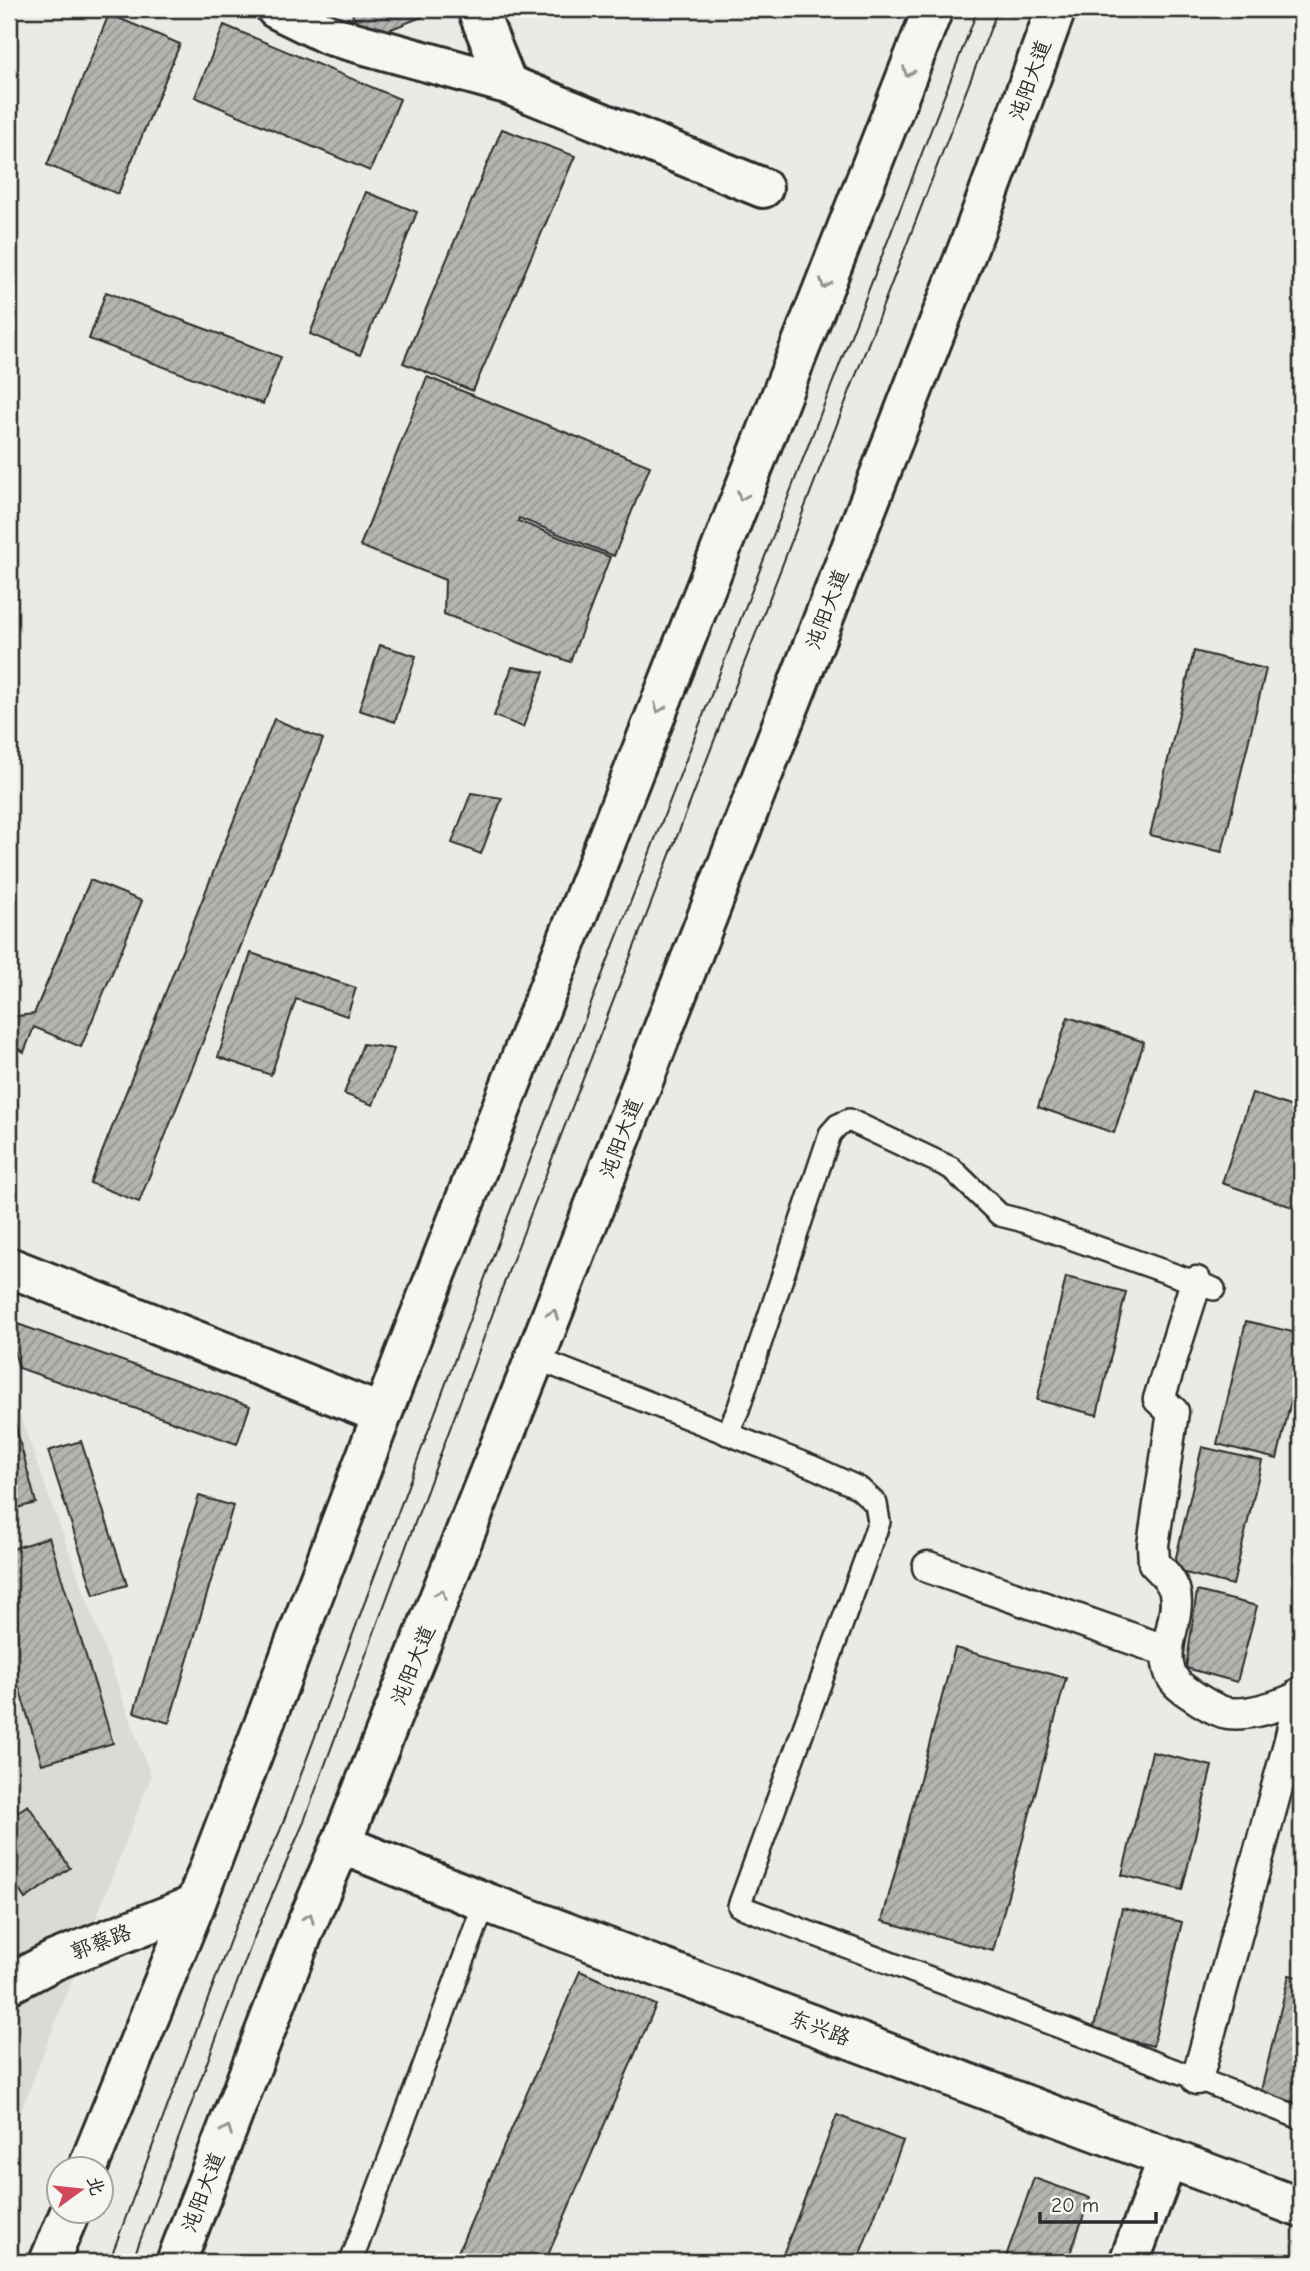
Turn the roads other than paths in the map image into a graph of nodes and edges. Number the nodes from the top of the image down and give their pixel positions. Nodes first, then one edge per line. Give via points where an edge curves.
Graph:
1 (276, 9) edge
2 (477, 9) edge
3 (933, 9) edge
4 (1056, 9) edge
5 (507, 84) junction
6 (763, 188) dead end
7 (9, 1267) edge
8 (1205, 1285) joint
9 (536, 1358) junction
10 (382, 1414) junction
11 (727, 1434) junction
12 (929, 1567) dead end
13 (1167, 1651) junction
14 (1301, 1695) edge
15 (341, 1844) junction
16 (485, 1902) junction
17 (195, 1905) junction
18 (9, 1984) edge
19 (1197, 2079) junction
20 (1301, 2119) edge
21 (92, 2156) edge
22 (1168, 2158) junction
23 (1301, 2208) edge
24 (64, 2226) edge
25 (49, 2262) edge
26 (176, 2262) edge
27 (351, 2262) edge
28 (1129, 2262) edge

1 - 5 main road via 328,35
2 - 5 main road
3 -> 10 main road
9 -> 4 main road, 沌阳大道 via 974,233
5 - 6 main road
7 - 10 main road
8 - 11 lane via 1000,1215 951,1168 849,1120 831,1134
8 - 13 street via 1159,1399 1173,1412 1153,1545 1154,1563 1175,1591
9 - 11 lane
15 -> 9 main road, 沌阳大道
10 - 17 main road
11 - 19 lane via 859,1488 876,1504 879,1522 739,1906
12 - 13 street
13 - 14 street via 1176,1684 1224,1713 1278,1706
14 - 19 street
15 - 16 main road, 东兴路
26 -> 15 main road, 沌阳大道
16 - 22 main road, 东兴路
16 - 27 lane
17 - 18 main road, 郭蔡路 via 55,1960
17 - 21 main road
19 - 20 lane
22 - 23 main road, 东兴路
22 - 28 main road
24 - 25 main road

